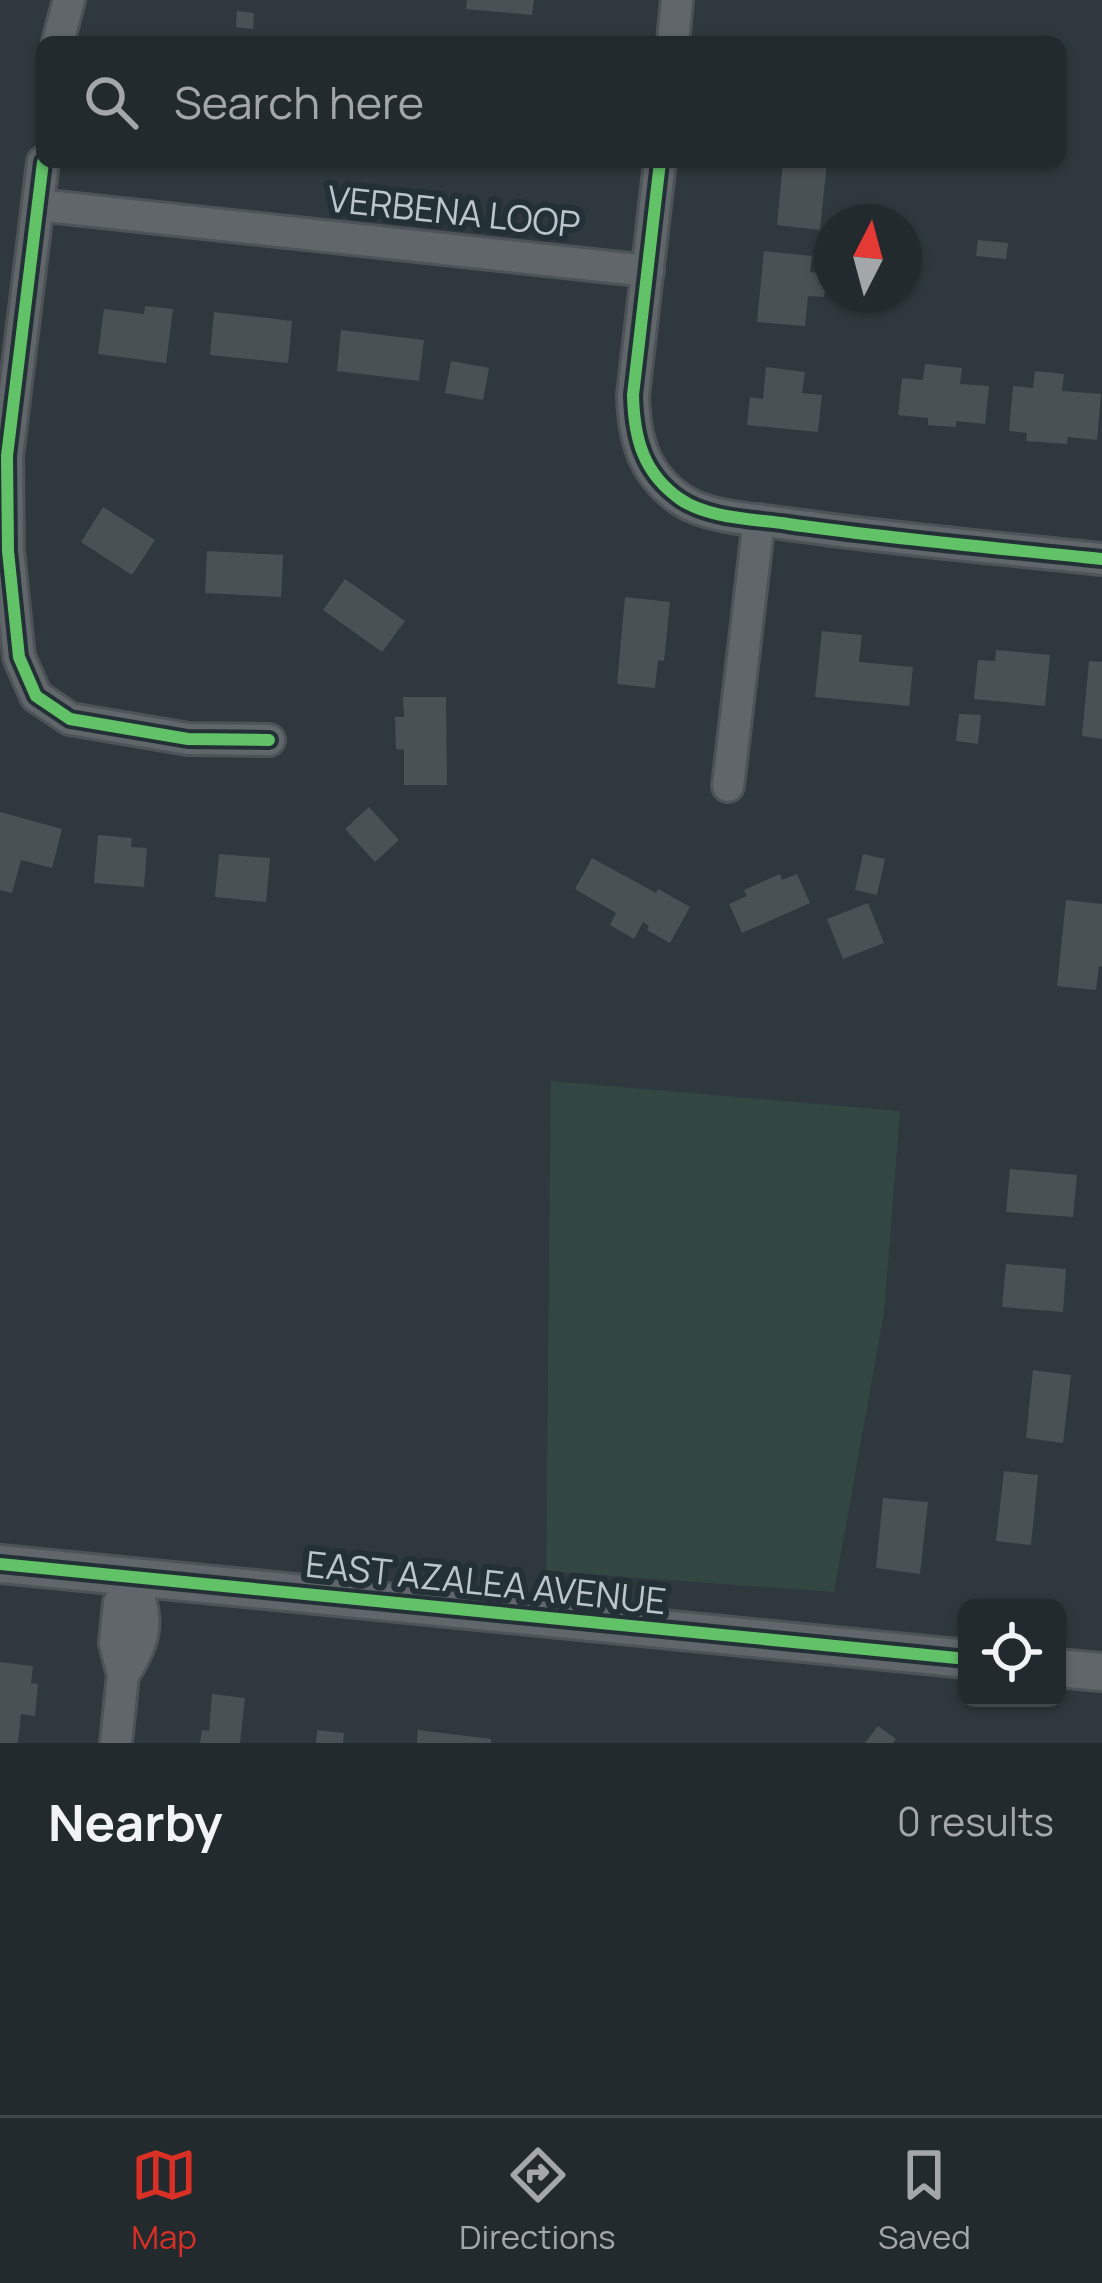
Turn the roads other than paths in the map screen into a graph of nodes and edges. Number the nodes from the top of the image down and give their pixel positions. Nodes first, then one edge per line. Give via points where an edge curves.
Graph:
1 (69, 0) edge
2 (677, 0) edge
3 (60, 36) edge
4 (674, 36) edge
5 (42, 168) edge
6 (659, 168) edge
7 (38, 205) junction
8 (648, 271) junction
9 (759, 520) junction
10 (1102, 559) edge
11 (268, 740) dead end
12 (728, 786) dead end
13 (0, 1564) edge
14 (132, 1578) junction
15 (958, 1658) edge
16 (1066, 1669) edge
17 (1102, 1672) edge
18 (116, 1743) edge

1 - 3 street
2 - 4 street
5 - 7 street
6 - 8 street
7 - 8 street, VERBENA LOOP
7 - 11 street via 7,455 19,657 36,696 70,719 188,739
8 - 9 street via 633,412 639,446 654,473 691,505
9 - 10 street
9 - 12 street
13 - 14 street, EAST AZALEA AVENUE
14 - 15 street, EAST AZALEA AVENUE
14 - 18 street via 115,1643 123,1675
16 - 17 street

